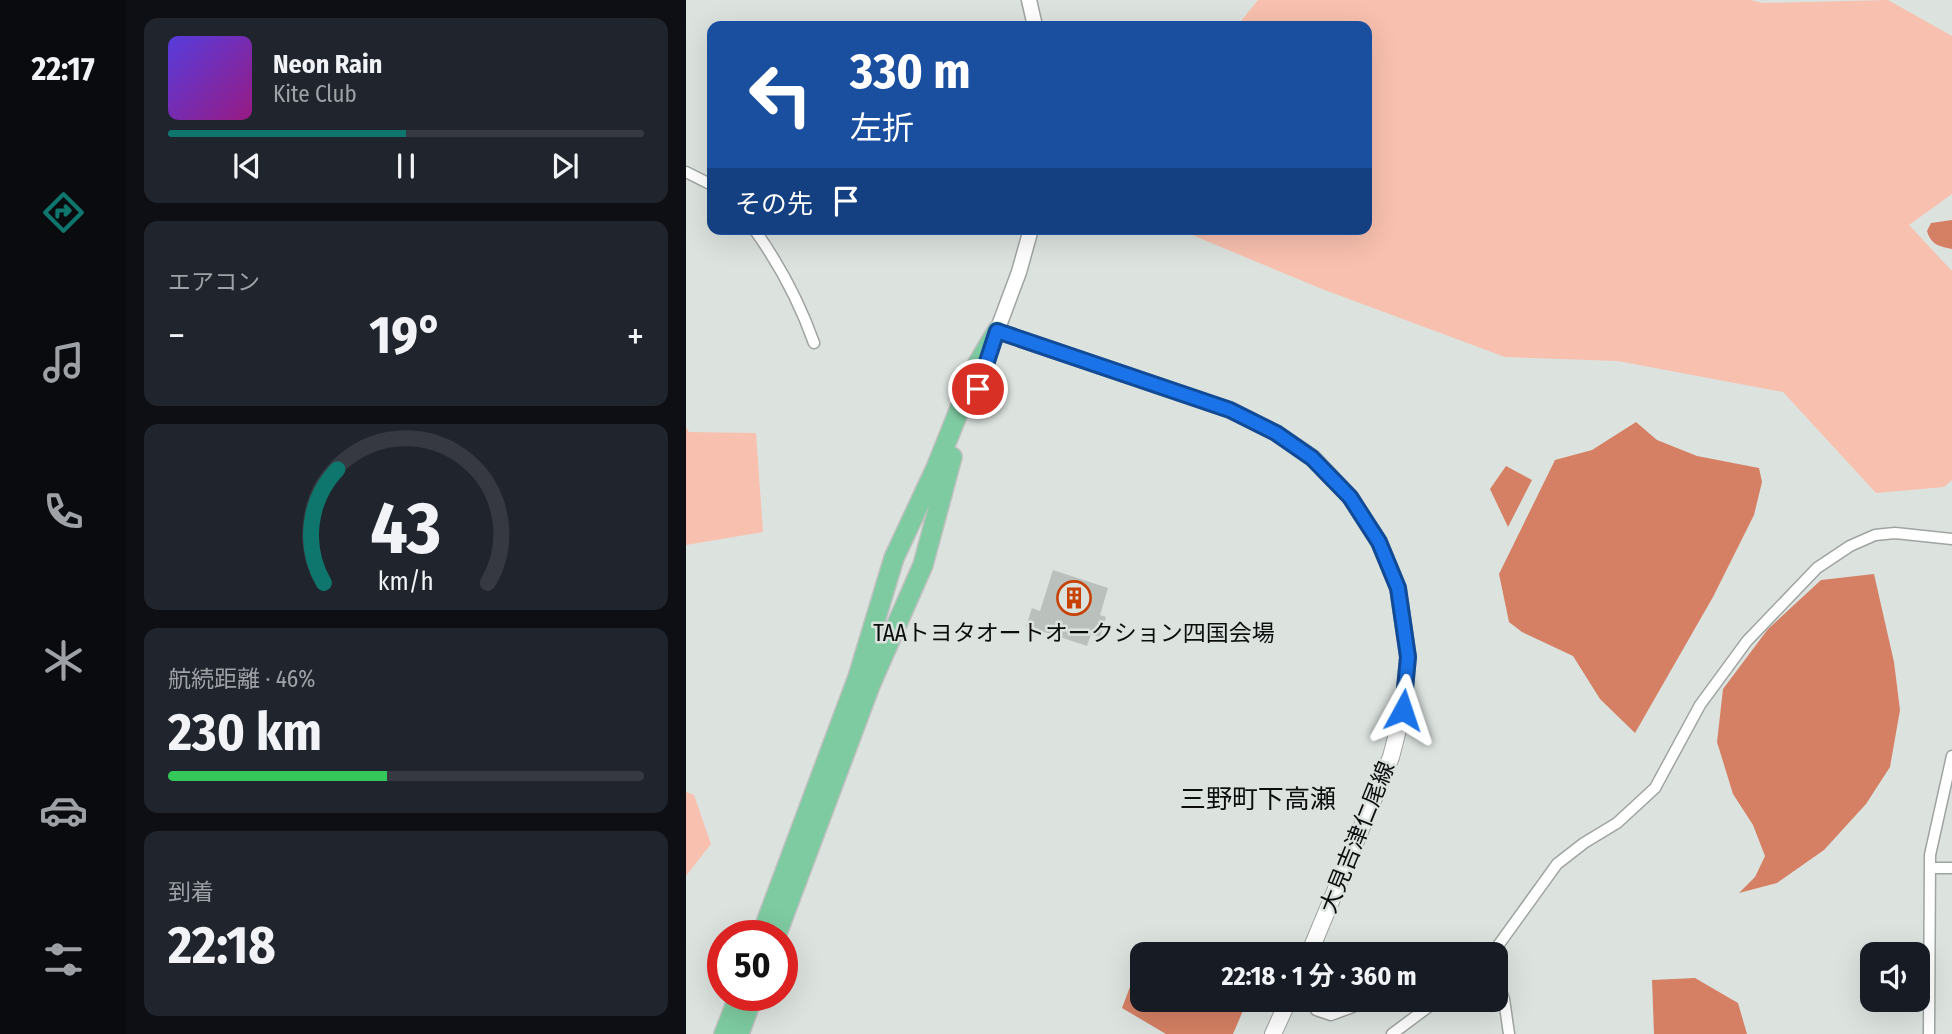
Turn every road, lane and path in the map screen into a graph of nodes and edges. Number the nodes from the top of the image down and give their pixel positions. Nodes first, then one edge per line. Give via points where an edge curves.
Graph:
1 (1029, 0) edge
2 (1034, 21) edge
3 (686, 172) edge
4 (707, 182) edge
5 (758, 235) edge
6 (1029, 235) edge
7 (997, 331) junction
8 (814, 342) dead end
9 (1952, 540) edge
10 (1952, 755) edge
11 (1930, 868) junction
12 (1952, 868) edge
13 (767, 920) edge
14 (782, 920) edge
15 (1314, 942) edge
16 (1501, 942) edge
17 (732, 1011) edge
18 (747, 1011) edge
19 (1283, 1012) edge
20 (1322, 1012) edge
21 (1339, 1012) edge
22 (1421, 1012) edge
23 (1506, 1012) edge
24 (724, 1034) edge
25 (739, 1034) edge
26 (1272, 1034) edge
27 (1392, 1034) edge
28 (1509, 1034) edge
29 (1929, 1034) edge

1 - 2 street
3 - 4 street
5 - 8 street via 791,287
6 - 7 street
7 - 13 highway via 978,363 894,558 858,677
7 - 14 highway via 949,466 923,565 871,683
7 - 15 main road, 大見吉津仁尾線 via 1230,410 1276,433 1312,458 1350,497 1379,542 1398,588 1408,657 1403,710 1391,757
9 - 16 street via 1875,535 1816,568 1747,641 1700,705 1655,788 1617,823 1557,864
10 - 11 street
11 - 12 street
11 - 29 street
17 - 24 highway
18 - 25 highway
19 - 26 main road
20 - 21 street
22 - 27 street
23 - 28 street

